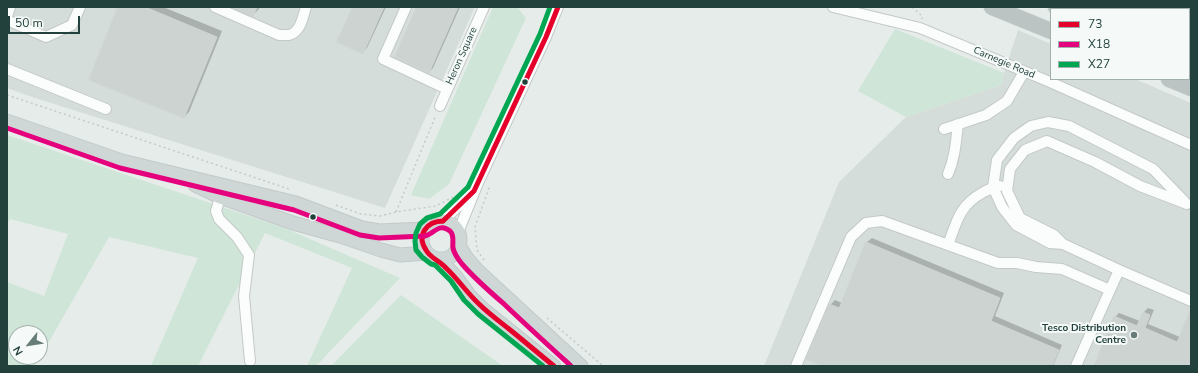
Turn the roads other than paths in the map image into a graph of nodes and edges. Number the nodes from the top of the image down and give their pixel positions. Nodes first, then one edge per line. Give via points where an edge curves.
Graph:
1 (10, 7) edge
2 (80, 7) edge
3 (215, 7) edge
4 (306, 7) edge
5 (406, 7) edge
6 (484, 7) edge
7 (558, 7) edge
8 (833, 7) edge
9 (992, 7) edge
10 (7, 16) edge
11 (7, 20) edge
12 (1050, 31) edge
13 (7, 69) edge
14 (1024, 72) junction
15 (1171, 80) edge
16 (1191, 88) edge
17 (448, 89) junction
18 (440, 106) road end
19 (106, 109) dead end
20 (7, 121) edge
21 (958, 124) junction
22 (944, 129) dead end
23 (1191, 145) edge
24 (171, 173) junction
25 (948, 174) dead end
26 (1008, 186) junction
27 (476, 187) junction
28 (993, 187) junction
29 (220, 197) junction
30 (1189, 206) edge
31 (443, 221) junction
32 (425, 229) junction
33 (458, 230) junction
34 (1063, 244) junction
35 (948, 245) junction
36 (460, 247) junction
37 (427, 253) junction
38 (439, 259) junction
39 (1119, 270) junction
40 (1110, 290) junction
41 (1191, 301) edge
42 (250, 361) dead end
43 (554, 366) edge
44 (581, 366) edge
45 (796, 366) edge
46 (1076, 366) edge

1 - 10 street
2 - 11 street via 72,25 46,36
3 - 4 street via 279,35 290,35 298,29
5 - 17 street via 383,59
6 - 17 street, Heron Square
7 - 27 street
8 - 14 street, Carnegie Road via 920,28
9 - 12 highway
13 - 19 street
14 - 21 street via 1007,101 986,115
14 - 23 street, Carnegie Road
15 - 16 highway
17 - 18 street, Heron Square
20 - 24 main road via 122,161
21 - 22 street
21 - 25 street
24 - 29 main road
24 - 32 main road via 296,203 362,228 379,231
26 - 28 street
26 - 30 street via 1010,169 1024,150 1046,141 1095,162 1140,186
26 - 34 street via 1007,191 1020,218 1054,235
27 - 31 street
27 - 33 street
28 - 30 street via 997,160 1014,138 1032,126 1048,122 1069,126 1153,169
28 - 34 street via 1002,207 1016,226 1050,243
28 - 35 street via 978,195 959,214
29 - 37 main road via 293,223 400,255
29 - 42 street via 216,211 219,219 237,237 249,255 244,296
31 - 32 main road via 430,224
31 - 33 main road via 452,224
32 - 37 main road via 422,241
33 - 36 main road via 461,236
34 - 39 street
35 - 40 street via 998,263 1062,269
35 - 45 street via 882,221 866,223 851,237
36 - 38 main road via 447,259
36 - 44 main road via 477,270
37 - 38 main road
38 - 43 main road via 483,309
39 - 40 street
39 - 41 street
40 - 46 street

